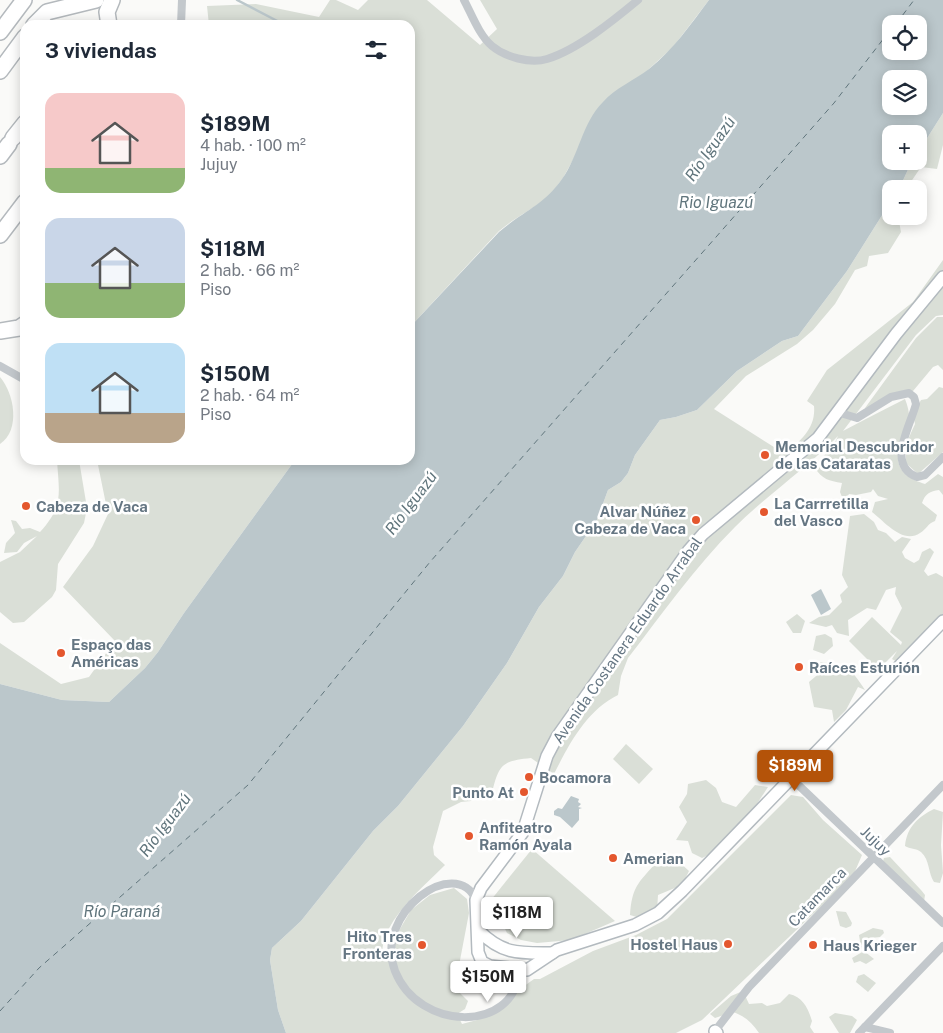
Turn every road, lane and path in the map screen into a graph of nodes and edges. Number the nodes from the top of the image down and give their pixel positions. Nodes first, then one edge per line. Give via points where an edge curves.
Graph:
1 (24, 0) edge
2 (96, 0) edge
3 (112, 0) edge
4 (182, 0) edge
5 (464, 0) edge
6 (638, 0) edge
7 (39, 20) edge
8 (108, 20) edge
9 (182, 20) edge
10 (0, 32) edge
11 (20, 44) edge
12 (0, 71) edge
13 (20, 130) edge
14 (8, 146) edge
15 (20, 209) edge
16 (0, 235) edge
17 (943, 277) edge
18 (20, 327) edge
19 (0, 331) edge
20 (0, 366) edge
21 (20, 377) edge
22 (837, 412) junction
23 (943, 457) edge
24 (943, 621) edge
25 (790, 778) junction
26 (943, 786) edge
27 (873, 858) junction
28 (476, 900) junction
29 (943, 923) edge
30 (479, 931) junction
31 (943, 946) edge
32 (552, 953) junction
33 (519, 971) junction
34 (865, 1026) junction
35 (716, 1032) edge
36 (859, 1033) edge
37 (890, 1033) edge

1 - 10 highway
2 - 7 highway via 47,12
3 - 8 highway via 107,12
4 - 9 street
5 - 6 street via 492,46 506,55 526,60 546,59 580,42
11 - 12 highway
13 - 14 highway
15 - 16 highway
17 - 22 main road, Avenida Costanera Eduardo Arrabal
18 - 19 highway
20 - 21 street
22 - 23 street via 857,418 891,397 909,393 916,404 901,450 901,461 911,475 917,477
22 - 28 main road, Avenida Costanera Eduardo Arrabal via 818,438 703,534 677,565 557,737 546,756 523,832 486,880
24 - 25 main road
25 - 27 street, Jujuy
25 - 32 main road via 658,913 635,925
26 - 27 street, Catamarca
27 - 29 street, Jujuy
27 - 35 street, Catamarca via 750,987
28 - 30 main road
28 - 33 street via 472,893 459,885 440,885 414,900 391,941 390,954 402,986 422,1008 433,1014 469,1021 483,1018 511,1001 518,987
30 - 32 main road via 489,941 511,952
30 - 33 main road via 478,952 482,962
31 - 34 street
32 - 33 main road via 527,970
34 - 36 street
34 - 37 street

